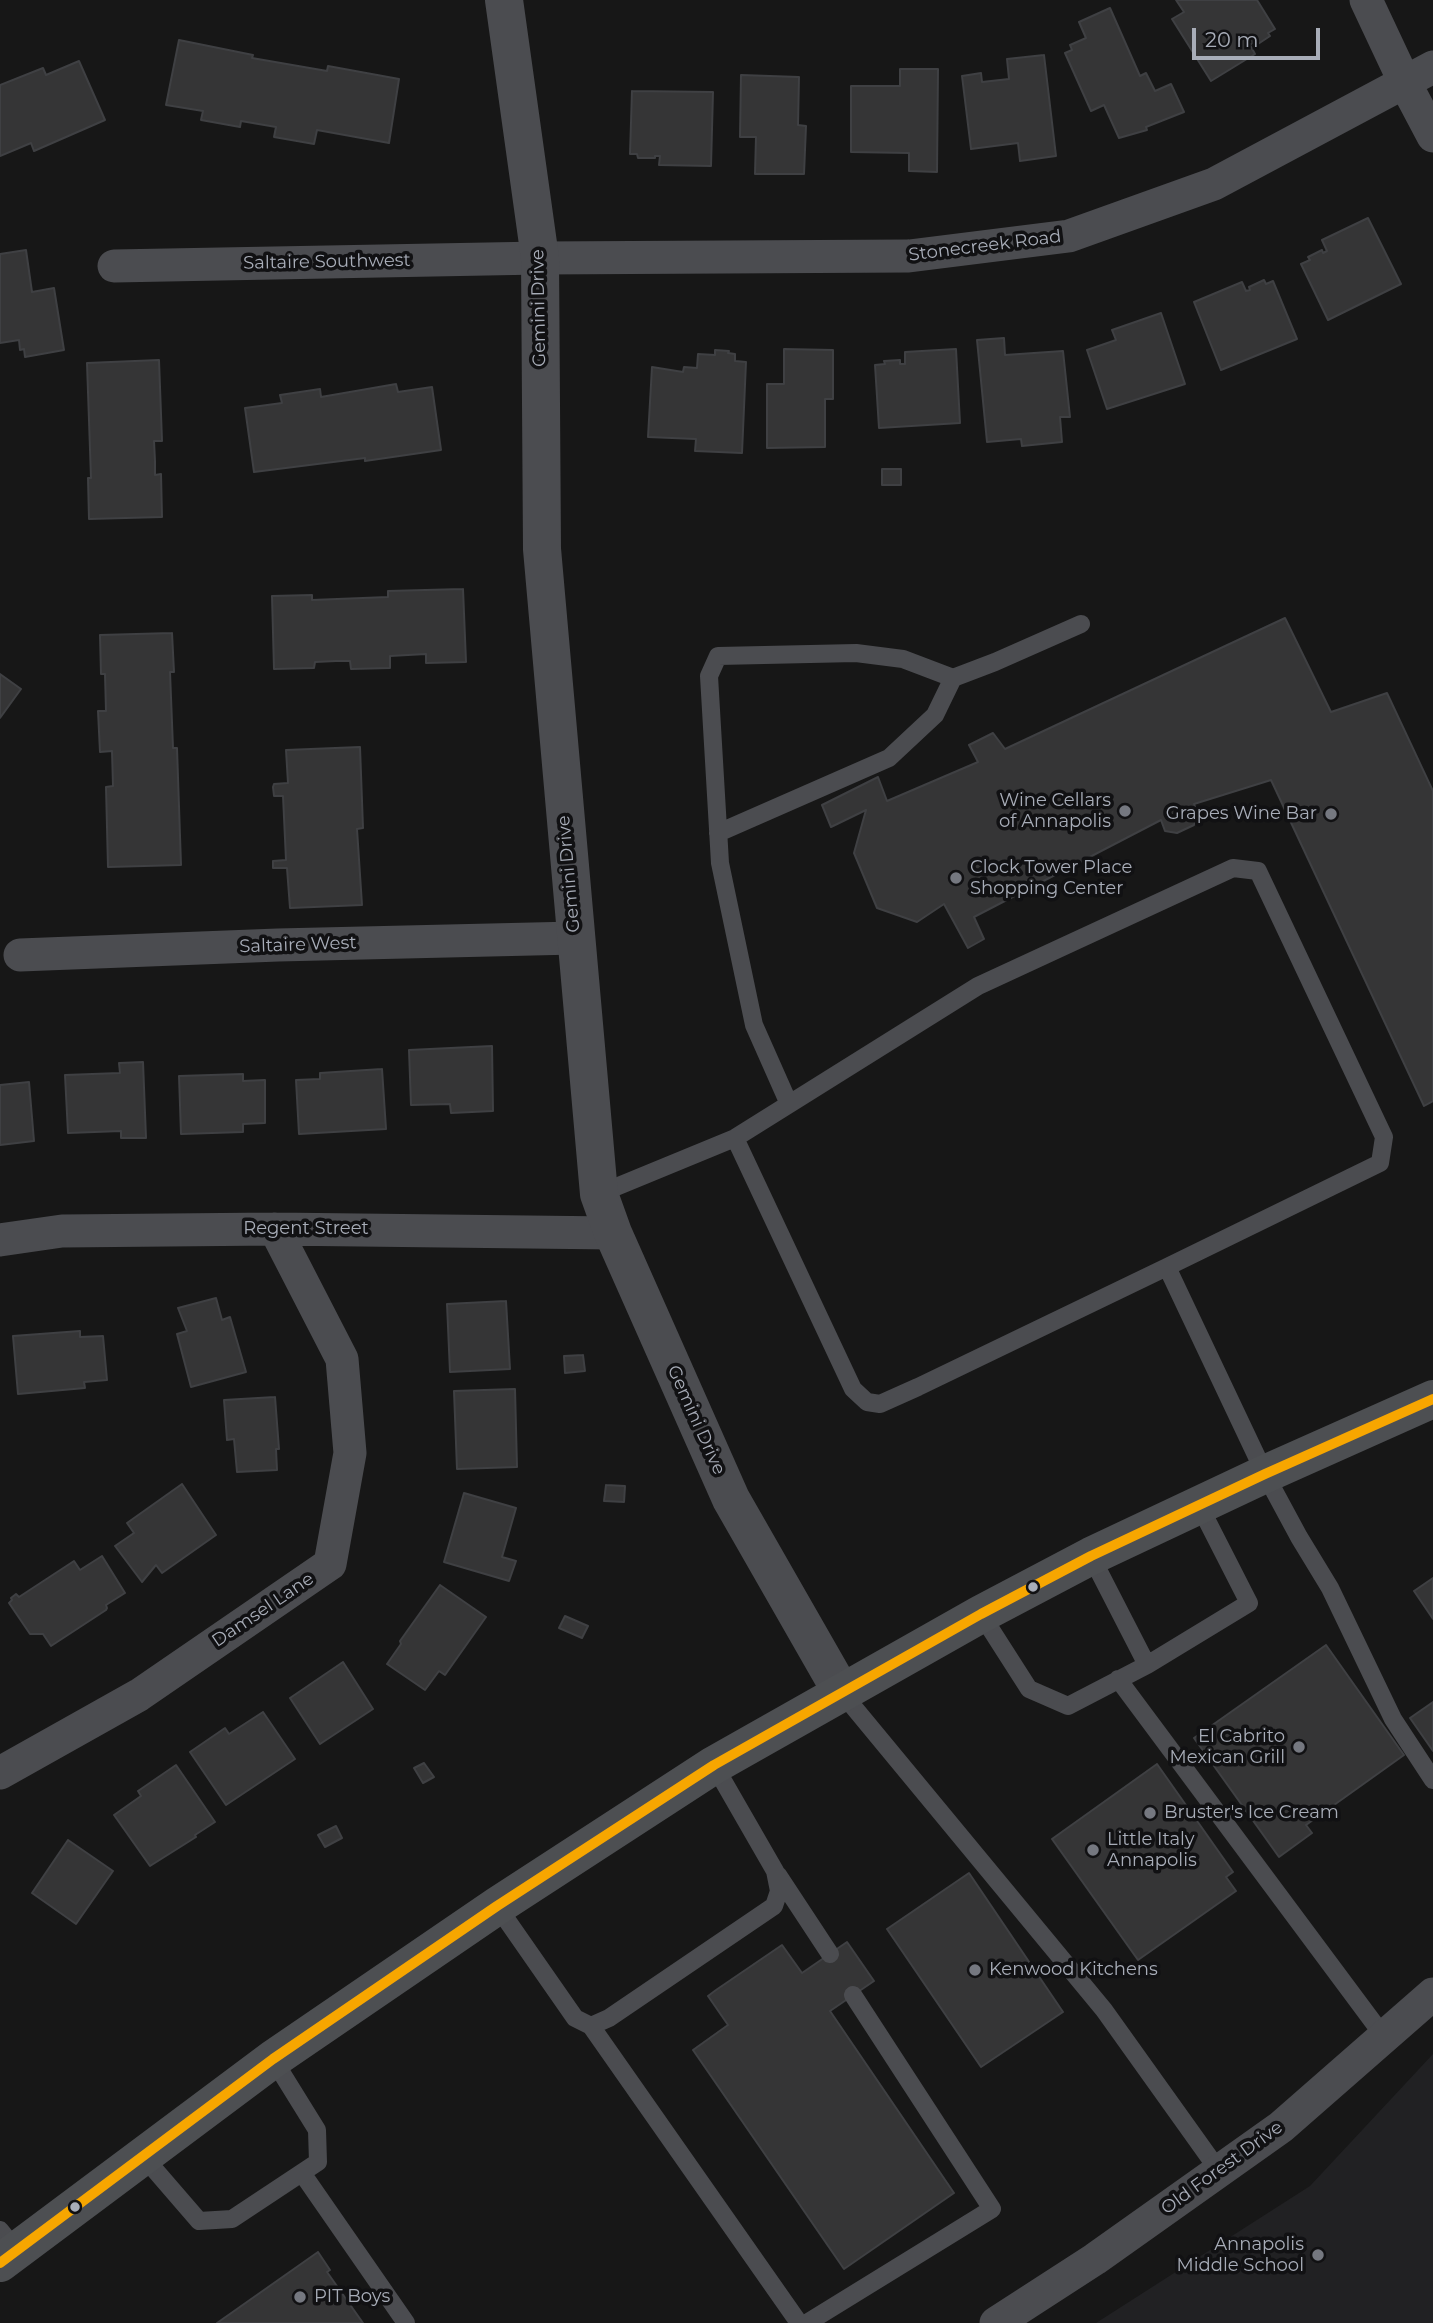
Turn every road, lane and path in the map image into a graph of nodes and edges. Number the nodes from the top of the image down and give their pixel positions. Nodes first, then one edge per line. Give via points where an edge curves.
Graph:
1 (504, 0) edge
2 (1366, 0) edge
3 (1433, 67) edge
4 (1405, 83) junction
5 (1433, 136) edge
6 (540, 258) junction
7 (114, 265) dead end
8 (1080, 624) dead end
9 (953, 678) junction
10 (718, 833) junction
11 (575, 938) junction
12 (20, 955) dead end
13 (789, 1104) junction
14 (735, 1138) junction
15 (599, 1194) junction
16 (275, 1229) junction
17 (613, 1233) junction
18 (0, 1240) edge
19 (1167, 1267) junction
20 (1433, 1399) edge
21 (1265, 1474) junction
22 (1199, 1505) junction
23 (1091, 1556) junction
24 (981, 1614) junction
25 (1147, 1665) junction
26 (1118, 1679) junction
27 (842, 1693) junction
28 (714, 1765) junction
29 (0, 1773) edge
30 (1433, 1780) edge
31 (775, 1871) junction
32 (497, 1906) junction
33 (830, 1954) dead end
34 (1433, 1994) edge
35 (853, 1995) dead end
36 (591, 2026) junction
37 (1385, 2038) junction
38 (273, 2059) junction
39 (142, 2155) junction
40 (1219, 2171) junction
41 (302, 2173) junction
42 (5, 2248) edge
43 (406, 2323) edge
44 (799, 2323) edge
45 (807, 2323) edge
46 (996, 2323) edge

1 - 6 street, Gemini Drive
2 - 4 street
3 - 4 street, Stonecreek Road
4 - 5 street
4 - 6 street, Stonecreek Road via 1214,184 1069,236 909,256
6 - 7 street, Saltaire Southwest
6 - 11 street, Gemini Drive via 542,549
8 - 9 lane
9 - 10 lane via 935,715 889,758
9 - 10 lane via 903,659 856,653 718,656 709,676
10 - 13 lane via 720,863 754,1025
11 - 12 street, Saltaire West
11 - 15 street, Gemini Drive
13 - 14 lane
13 - 19 lane via 978,986 1233,868 1258,871 1384,1137 1380,1163
14 - 15 lane
14 - 19 lane via 853,1389 867,1402 880,1404 918,1387
15 - 17 street, Gemini Drive
16 - 17 street, Regent Street
16 - 18 street, Regent Street via 62,1230
16 - 29 street, Damsel Lane via 342,1359 350,1453 330,1564 139,1695
17 - 27 street, Gemini Drive via 731,1499
19 - 21 lane
20 - 21 main road
21 - 22 main road
21 - 30 lane via 1330,1588 1393,1718
22 - 23 main road
22 - 25 lane via 1249,1603
23 - 24 main road
23 - 25 lane
24 - 26 lane via 1029,1689 1068,1706
24 - 27 main road
25 - 26 lane
26 - 37 lane
27 - 28 main road
27 - 40 lane via 1104,2010
28 - 31 lane
28 - 32 main road
31 - 33 lane
31 - 36 lane via 779,1891 774,1906
32 - 36 lane via 575,2018
32 - 38 main road
34 - 37 street, Old Forest Drive
35 - 45 lane via 992,2209
36 - 44 lane
37 - 40 street, Old Forest Drive via 1281,2127
38 - 39 main road
38 - 41 lane via 317,2130 318,2162
39 - 41 lane via 199,2221 232,2218
39 - 42 main road
40 - 46 street, Old Forest Drive
41 - 43 lane

